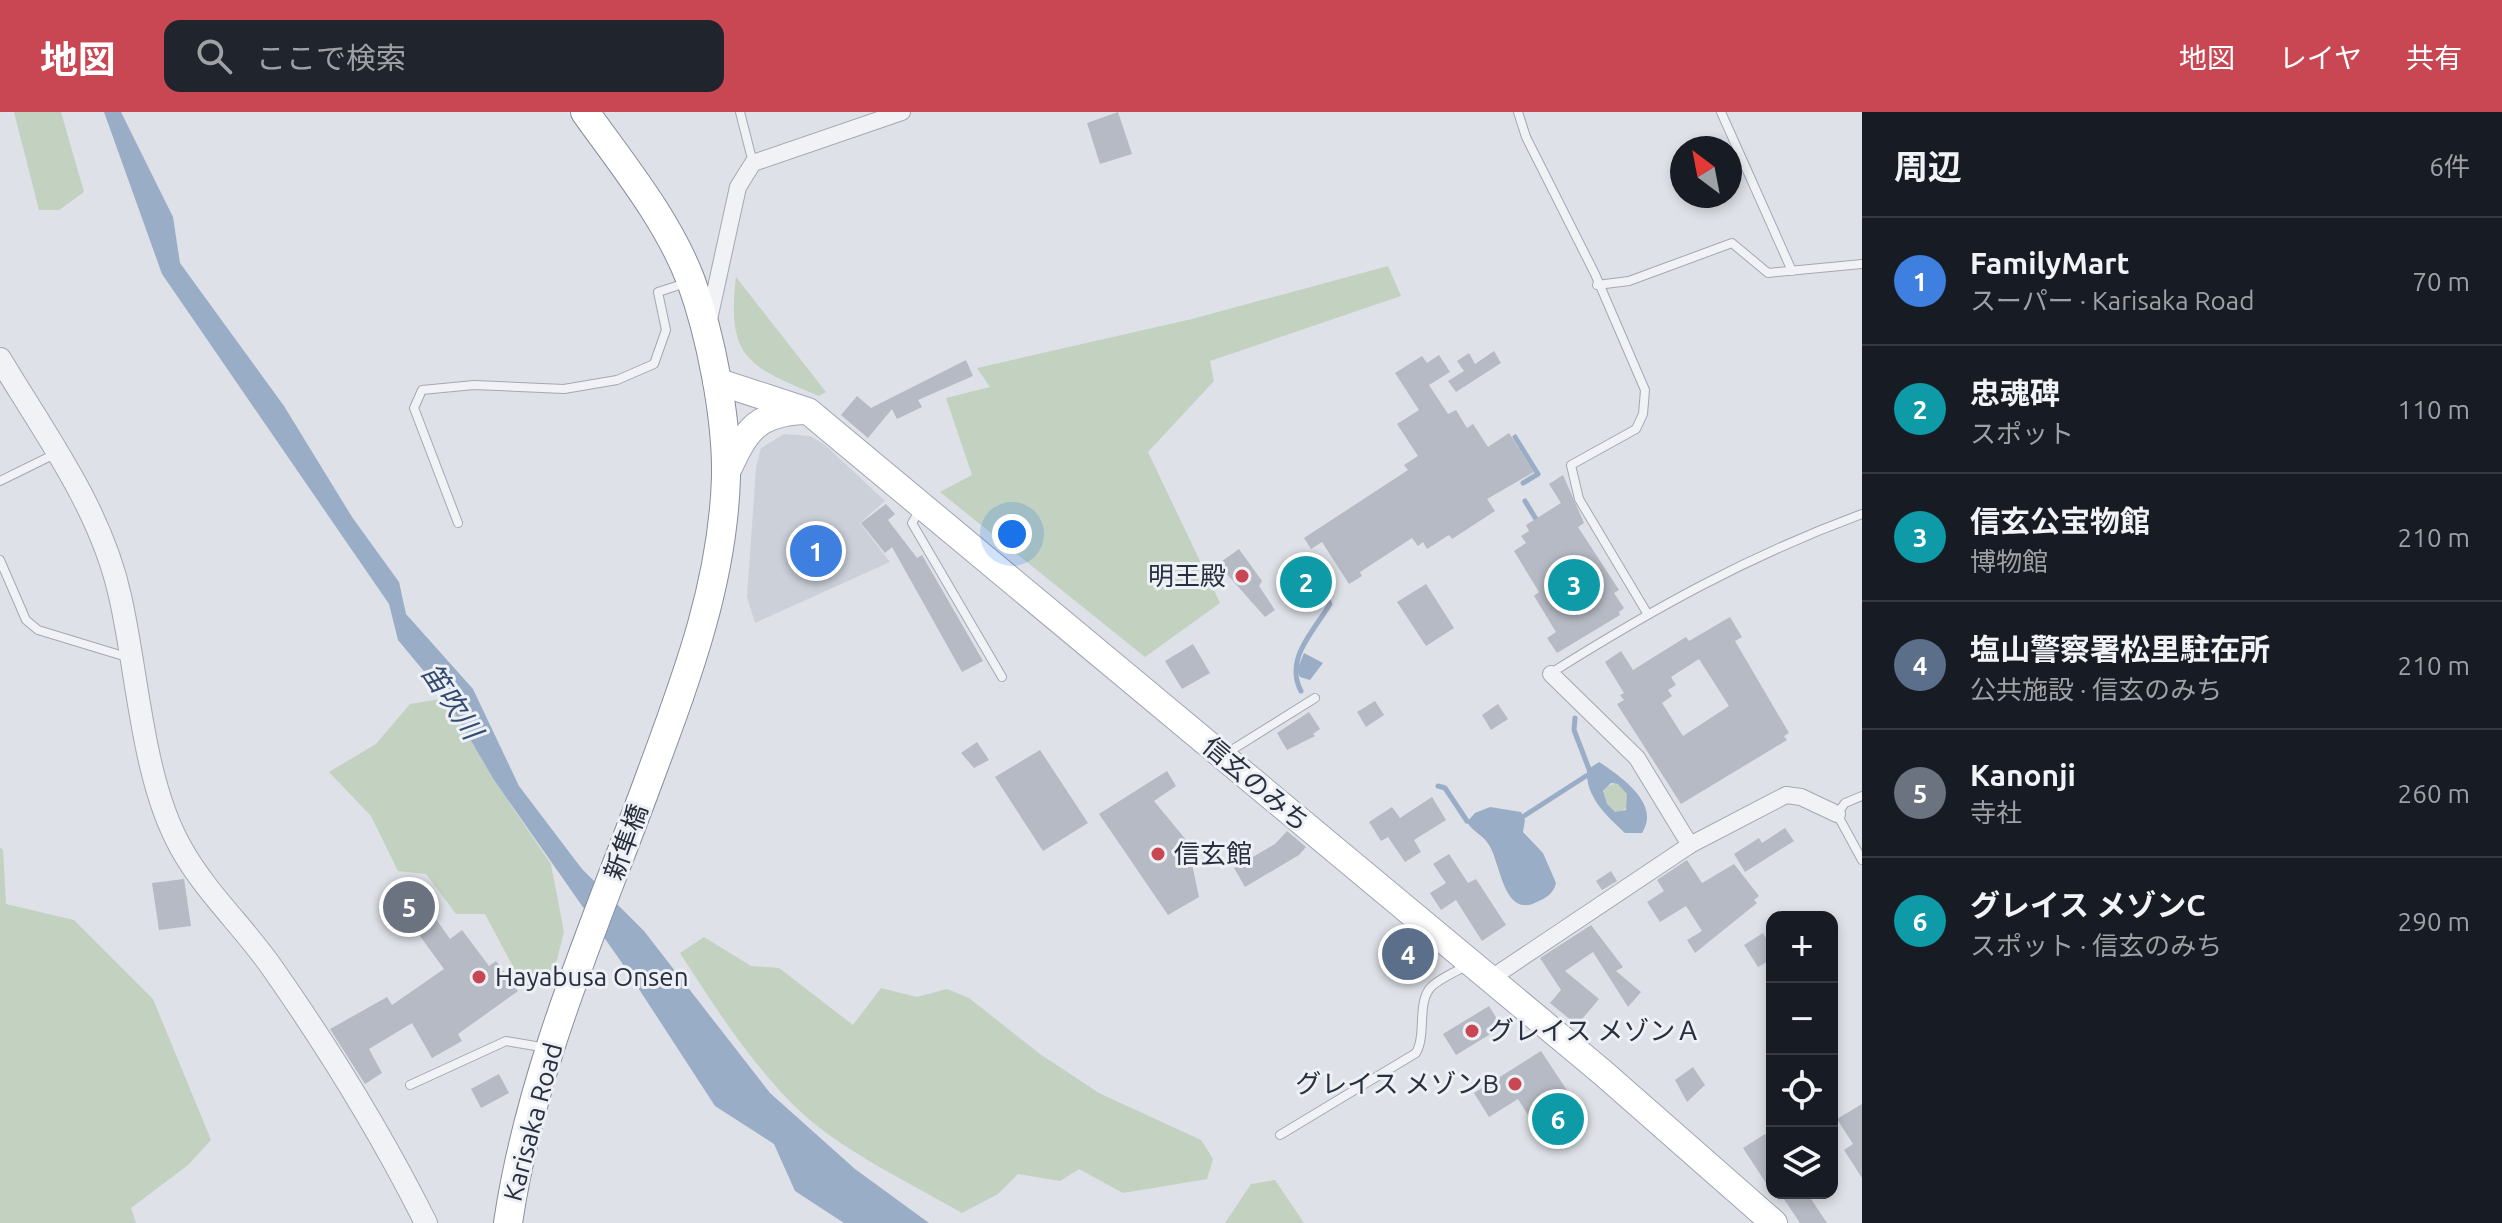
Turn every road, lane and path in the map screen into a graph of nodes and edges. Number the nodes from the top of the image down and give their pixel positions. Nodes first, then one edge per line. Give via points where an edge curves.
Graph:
1 (585, 112) edge
2 (740, 112) edge
3 (902, 112) edge
4 (1518, 112) edge
5 (1721, 112) edge
6 (753, 163) junction
7 (1862, 264) edge
8 (1792, 271) junction
9 (691, 282) junction
10 (1597, 285) junction
11 (706, 331) junction
12 (0, 359) edge
13 (716, 381) junction
14 (808, 411) junction
15 (57, 453) junction
16 (726, 474) junction
17 (0, 481) edge
18 (921, 507) junction
19 (1862, 514) edge
20 (458, 523) dead end
21 (0, 560) edge
22 (1647, 613) junction
23 (131, 658) junction
24 (1551, 674) joint
25 (1002, 677) dead end
26 (1315, 698) dead end
27 (1223, 755) junction
28 (1862, 796) edge
29 (1837, 814) junction
30 (1690, 845) junction
31 (1862, 860) edge
32 (1480, 972) junction
33 (560, 1021) joint
34 (550, 1049) junction
35 (410, 1085) dead end
36 (1280, 1135) dead end
37 (426, 1223) edge
38 (508, 1223) edge
39 (1774, 1223) edge

1 - 9 highway via 656,216
2 - 6 lane
3 - 6 street
4 - 10 lane
5 - 8 lane
6 - 11 street via 738,187
7 - 8 lane
8 - 10 lane via 1768,273 1732,243 1629,281
9 - 11 highway
9 - 20 lane via 658,292 666,330 654,364 617,380 564,389 474,385 422,390 414,408
10 - 22 lane via 1645,390 1643,414 1636,429 1571,465 1579,499
11 - 13 highway
12 - 15 street
13 - 14 main road, 信玄のみち
13 - 16 highway
14 - 16 main road via 763,420 745,434
14 - 18 main road, 信玄のみち
15 - 17 lane
15 - 23 street via 92,514 109,557
16 - 33 highway, 新隼橋 via 716,566 692,663
18 - 25 lane via 912,523
18 - 27 main road, 信玄のみち
19 - 22 lane via 1783,543
21 - 23 lane via 26,620 38,630
22 - 24 lane
23 - 37 street via 161,802 180,848 326,1048
24 - 30 street via 1637,758
26 - 27 lane
27 - 32 main road, 信玄のみち
28 - 29 lane via 1845,803
29 - 30 street via 1786,795
29 - 31 lane
30 - 32 street
32 - 36 lane via 1430,987 1423,1041 1416,1053
32 - 39 main road, 信玄のみち
33 - 34 highway, Karisaka Road
34 - 35 lane via 506,1041
34 - 38 highway, Karisaka Road via 517,1163

